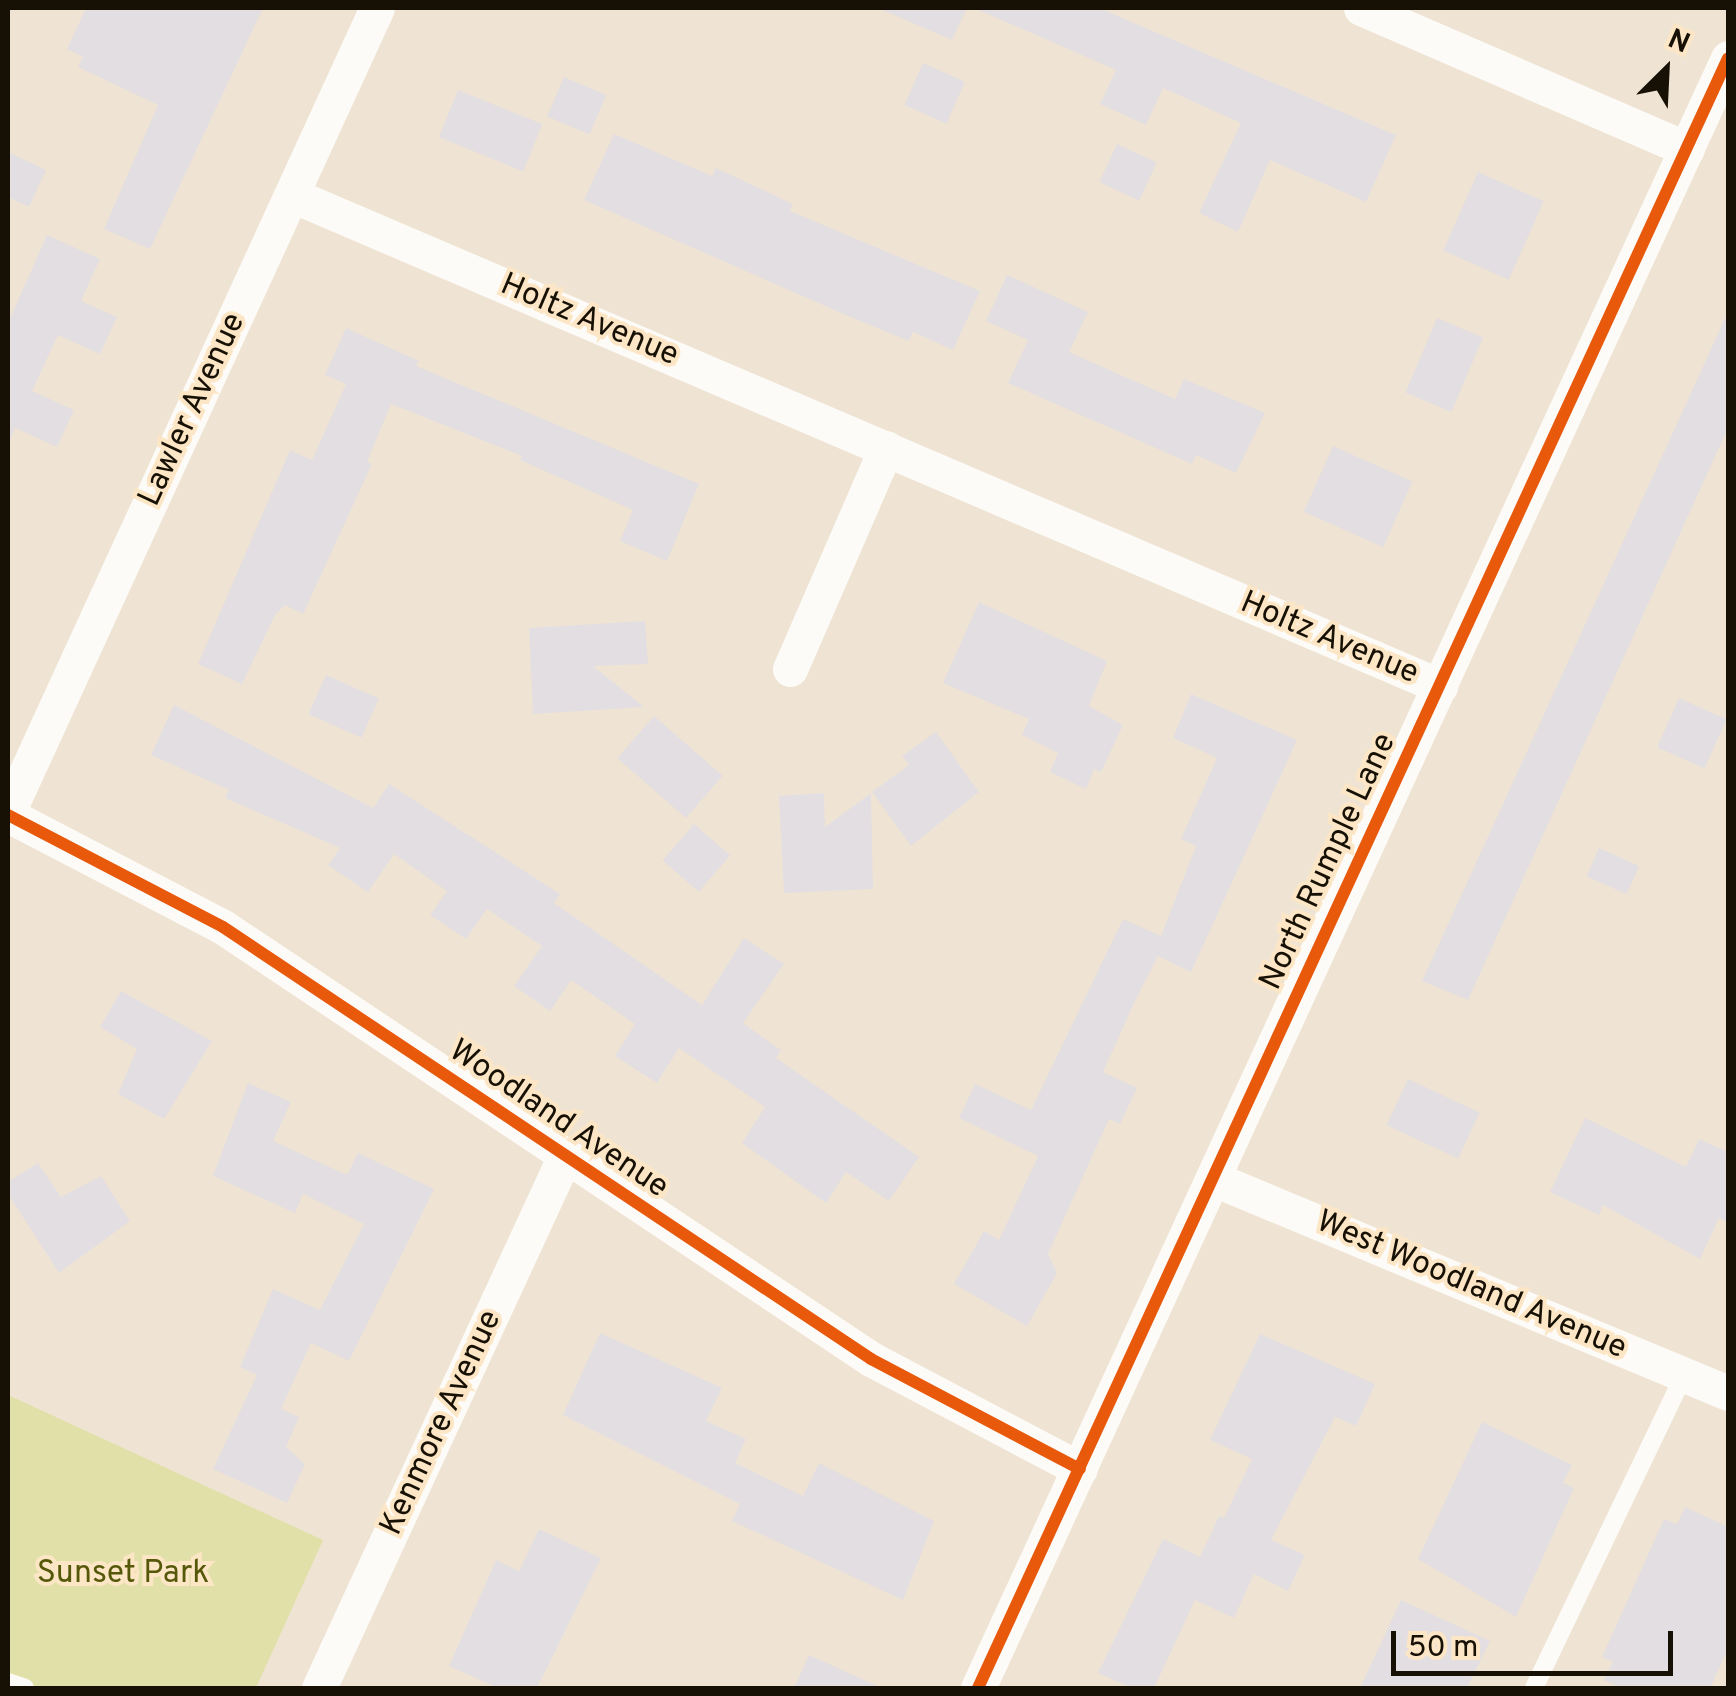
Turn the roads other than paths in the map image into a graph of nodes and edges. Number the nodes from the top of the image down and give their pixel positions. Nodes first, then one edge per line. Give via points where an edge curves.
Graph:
1 (378, 8) edge
2 (1361, 8) edge
3 (1728, 58) edge
4 (1687, 149) junction
5 (292, 194) junction
6 (886, 448) junction
7 (790, 670) dead end
8 (1440, 686) junction
9 (8, 814) edge
10 (564, 1158) junction
11 (1214, 1179) junction
12 (1684, 1374) junction
13 (1728, 1393) edge
14 (1080, 1469) junction
15 (8, 1682) edge
16 (25, 1688) edge
17 (319, 1688) edge
18 (978, 1688) edge
19 (1534, 1688) edge

1 - 5 street, Lawler Avenue
2 - 4 street
3 - 4 street, North Rumple Lane
4 - 8 street, North Rumple Lane
5 - 6 street, Holtz Avenue
5 - 9 street, Lawler Avenue
6 - 7 street
6 - 8 street, Holtz Avenue
8 - 11 street, North Rumple Lane
9 - 10 street, Woodland Avenue via 223,928
10 - 14 street, Woodland Avenue via 872,1359
10 - 17 street, Kenmore Avenue
11 - 12 street, West Woodland Avenue
11 - 14 street, North Rumple Lane
12 - 13 street, West Woodland Avenue
12 - 19 lane
14 - 18 street, North Rumple Lane
15 - 16 lane

